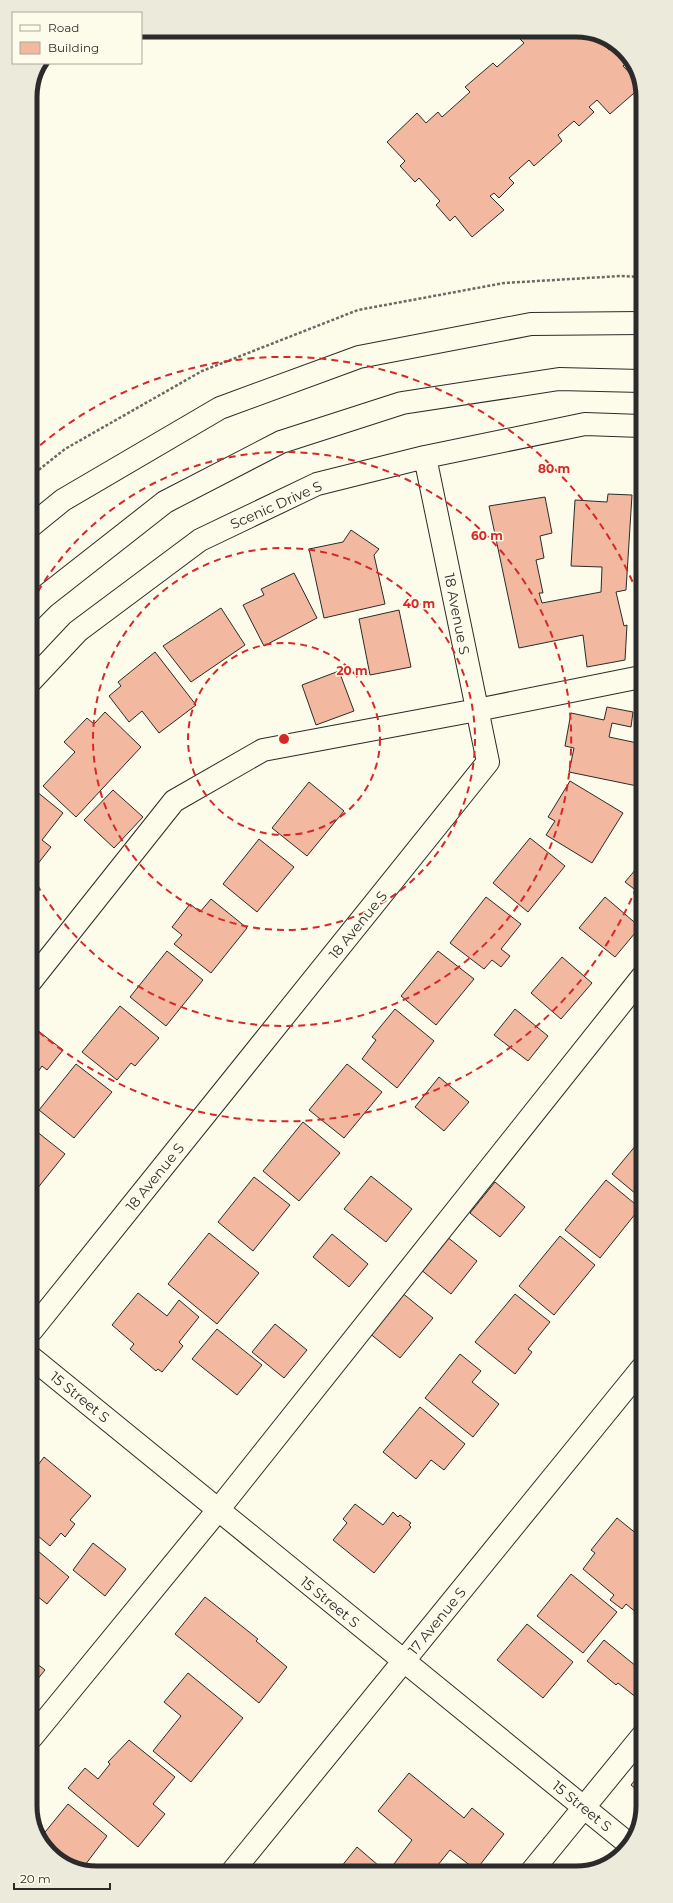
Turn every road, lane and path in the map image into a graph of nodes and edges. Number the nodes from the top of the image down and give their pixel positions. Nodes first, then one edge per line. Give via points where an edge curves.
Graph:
1 (636, 323) edge
2 (636, 381) edge
3 (636, 426) edge
4 (425, 457) junction
5 (37, 521) edge
6 (37, 604) edge
7 (37, 674) edge
8 (636, 678) edge
9 (477, 710) junction
10 (37, 973) edge
11 (636, 986) edge
12 (37, 1324) edge
13 (37, 1362) edge
14 (636, 1375) edge
15 (218, 1510) junction
16 (404, 1662) junction
17 (37, 1731) edge
18 (636, 1743) edge
19 (583, 1807) junction
20 (625, 1841) edge
21 (237, 1866) edge
22 (536, 1866) edge

1 - 5 street via 531,324 358,357 220,408 63,500
2 - 6 street via 559,379 402,403 281,442 165,502
3 - 4 street, Scenic Drive S via 585,424
4 - 7 street, Scenic Drive S via 317,484 200,540 78,630
4 - 9 street, 18 Avenue S
8 - 9 street
9 - 10 street via 263,750 174,801
9 - 12 street, 18 Avenue S via 488,762
11 - 15 street
13 - 15 street, 15 Street S
14 - 16 street, 17 Avenue S
15 - 16 street, 15 Street S
15 - 17 street
16 - 19 street, 15 Street S
16 - 21 street, 17 Avenue S
18 - 19 street
19 - 20 street, 15 Street S
19 - 22 street

